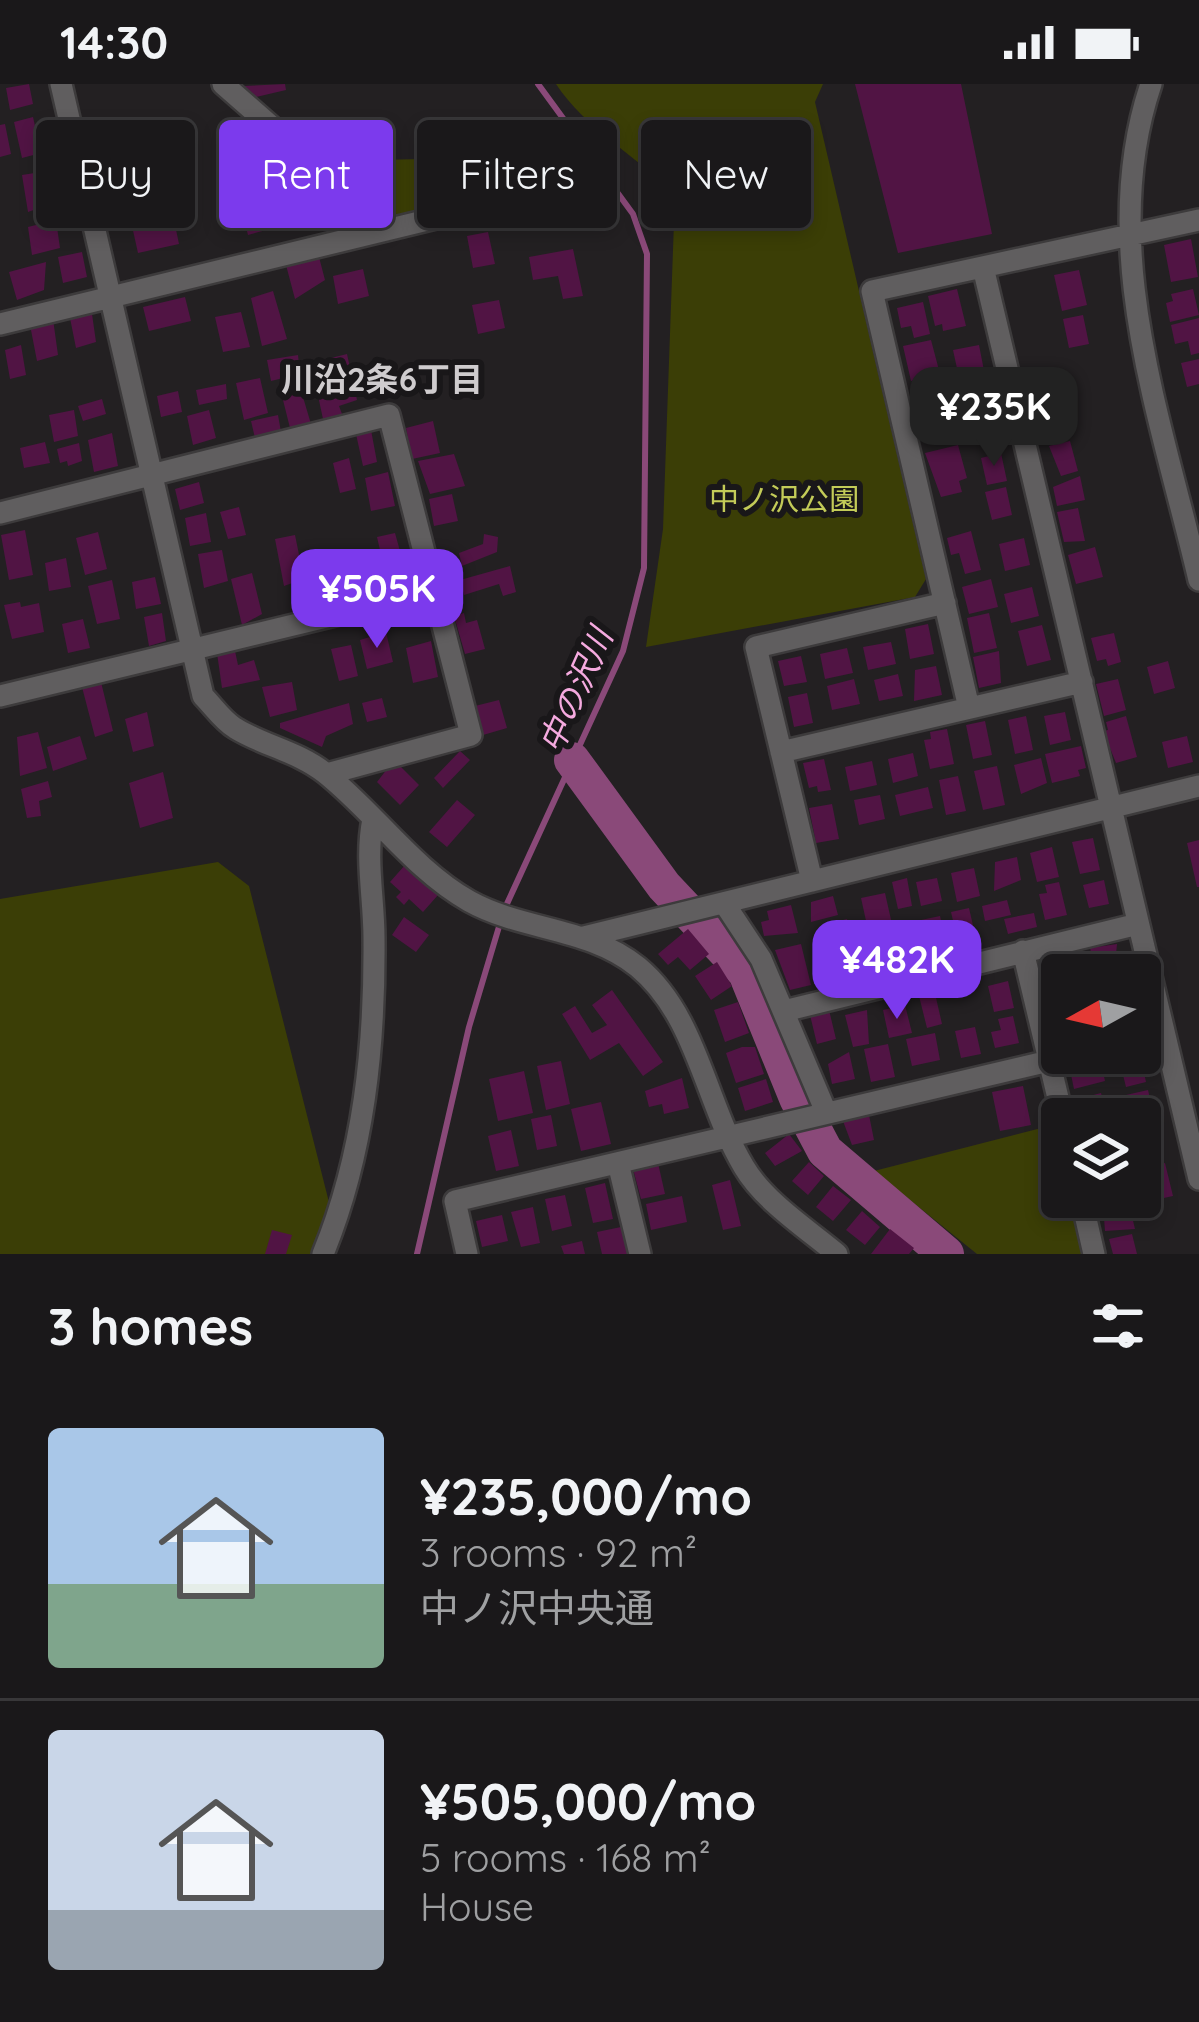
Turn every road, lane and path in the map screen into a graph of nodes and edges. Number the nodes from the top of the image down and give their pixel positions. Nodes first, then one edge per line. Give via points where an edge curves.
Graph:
1 (61, 84) edge
2 (223, 84) edge
3 (1151, 84) edge
4 (264, 120) edge
5 (1199, 220) edge
6 (417, 222) edge
7 (1128, 236) junction
8 (983, 267) junction
9 (110, 297) junction
10 (0, 324) edge
11 (154, 478) junction
12 (0, 513) edge
13 (1199, 580) edge
14 (434, 591) junction
15 (945, 603) junction
16 (194, 648) junction
17 (1082, 682) junction
18 (0, 696) edge
19 (969, 707) junction
20 (781, 752) junction
21 (326, 774) junction
22 (1199, 786) edge
23 (1112, 808) junction
24 (373, 819) junction
25 (812, 881) junction
26 (717, 905) junction
27 (1138, 924) junction
28 (583, 937) junction
29 (1023, 951) junction
30 (784, 1011) junction
31 (1041, 1027) edge
32 (1041, 1063) edge
33 (814, 1114) junction
34 (728, 1137) junction
35 (618, 1163) junction
36 (1199, 1179) edge
37 (1086, 1218) edge
38 (323, 1254) edge
39 (467, 1254) edge
40 (640, 1254) edge
41 (837, 1254) edge
42 (1094, 1254) edge

1 - 9 street
2 - 4 street
3 - 7 street via 1139,119
5 - 7 street
6 - 9 street
7 - 8 street
7 - 13 street
8 - 15 street via 872,291
8 - 17 street
9 - 10 street
9 - 11 street
11 - 12 street
11 - 14 street via 388,415
11 - 16 street
14 - 16 street
14 - 21 street via 471,734
15 - 19 street
15 - 20 street via 756,647
16 - 18 street
16 - 21 street via 202,696 234,728
17 - 19 street
17 - 23 street
19 - 20 street
20 - 25 street
21 - 24 street
22 - 23 street
23 - 25 street
23 - 27 street
24 - 28 street via 466,899
24 - 38 street via 365,1102 350,1190
25 - 26 street
26 - 28 street
26 - 30 street via 760,959
27 - 29 street
27 - 36 street
28 - 34 street via 663,990
29 - 30 street
29 - 31 street
30 - 33 street
32 - 33 street
33 - 34 street
34 - 35 street
34 - 41 street via 746,1172
35 - 39 street via 455,1202
35 - 40 street
37 - 42 street

